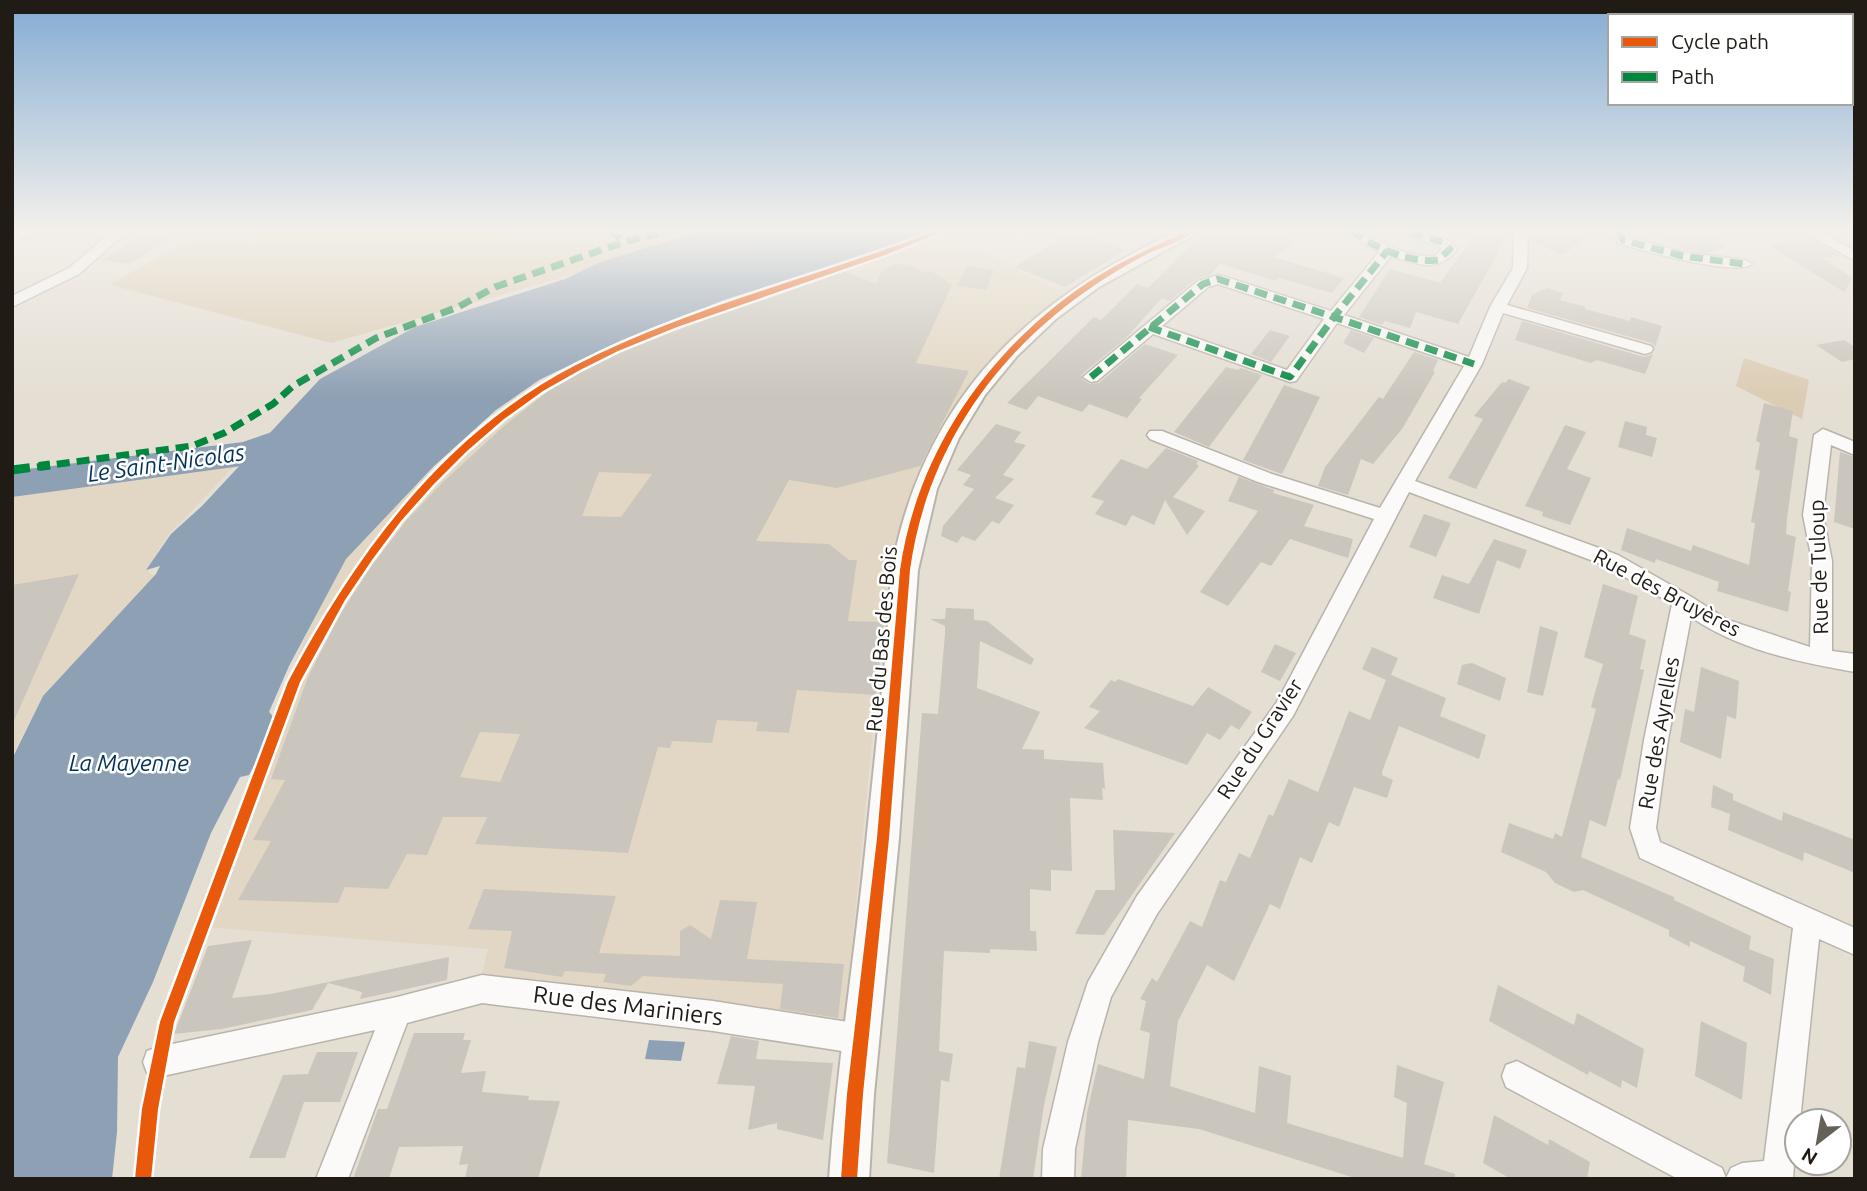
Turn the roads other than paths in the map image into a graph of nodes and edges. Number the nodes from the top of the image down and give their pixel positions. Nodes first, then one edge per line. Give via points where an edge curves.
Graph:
1 (45, 286) edge
2 (1085, 286) edge
3 (1201, 286) edge
4 (1238, 286) edge
5 (1359, 286) edge
6 (1510, 286) edge
7 (12, 302) edge
8 (1498, 307) junction
9 (1334, 317) junction
10 (1149, 327) junction
11 (1645, 349) dead end
12 (1474, 364) junction
13 (1091, 377) dead end
14 (1156, 435) dead end
15 (1855, 449) edge
16 (1403, 483) junction
17 (1385, 516) junction
18 (1683, 601) junction
19 (1821, 657) junction
20 (1855, 663) edge
21 (1807, 921) junction
22 (1855, 942) edge
23 (397, 1011) junction
24 (861, 1039) junction
25 (158, 1062) dead end
26 (1517, 1076) dead end
27 (1778, 1178) edge
28 (332, 1179) edge
29 (849, 1179) edge
30 (1058, 1179) edge
31 (1711, 1179) edge
32 (1742, 1179) edge

1 - 7 street
2 - 24 street, Rue du Bas des Bois via 1024,335 977,391 933,465 908,549
3 - 10 street
4 - 9 street
5 - 9 street
6 - 8 street, Rue du Gravier
8 - 11 street
8 - 12 street, Rue du Gravier
9 - 10 street via 1290,377
9 - 12 street
10 - 13 street
12 - 16 street, Rue du Gravier
14 - 17 street via 1265,478
15 - 19 street, Rue de Tuloup via 1823,435 1813,515 1822,561
16 - 17 street, Rue du Gravier
16 - 18 street, Rue des Bruyères via 1611,560
17 - 30 street, Rue du Gravier via 1285,709 1147,905 1098,992 1059,1149
18 - 19 street, Rue des Bruyères via 1720,626 1796,653
18 - 21 street, Rue des Ayrelles via 1643,828 1649,850
19 - 20 street, Rue des Bruyères
21 - 22 street, Rue des Ayrelles
21 - 27 street
23 - 24 street, Rue des Mariniers via 482,989
23 - 25 street, Rue des Mariniers
23 - 28 street
24 - 29 street, Rue du Bas des Bois
26 - 31 street
27 - 32 street

